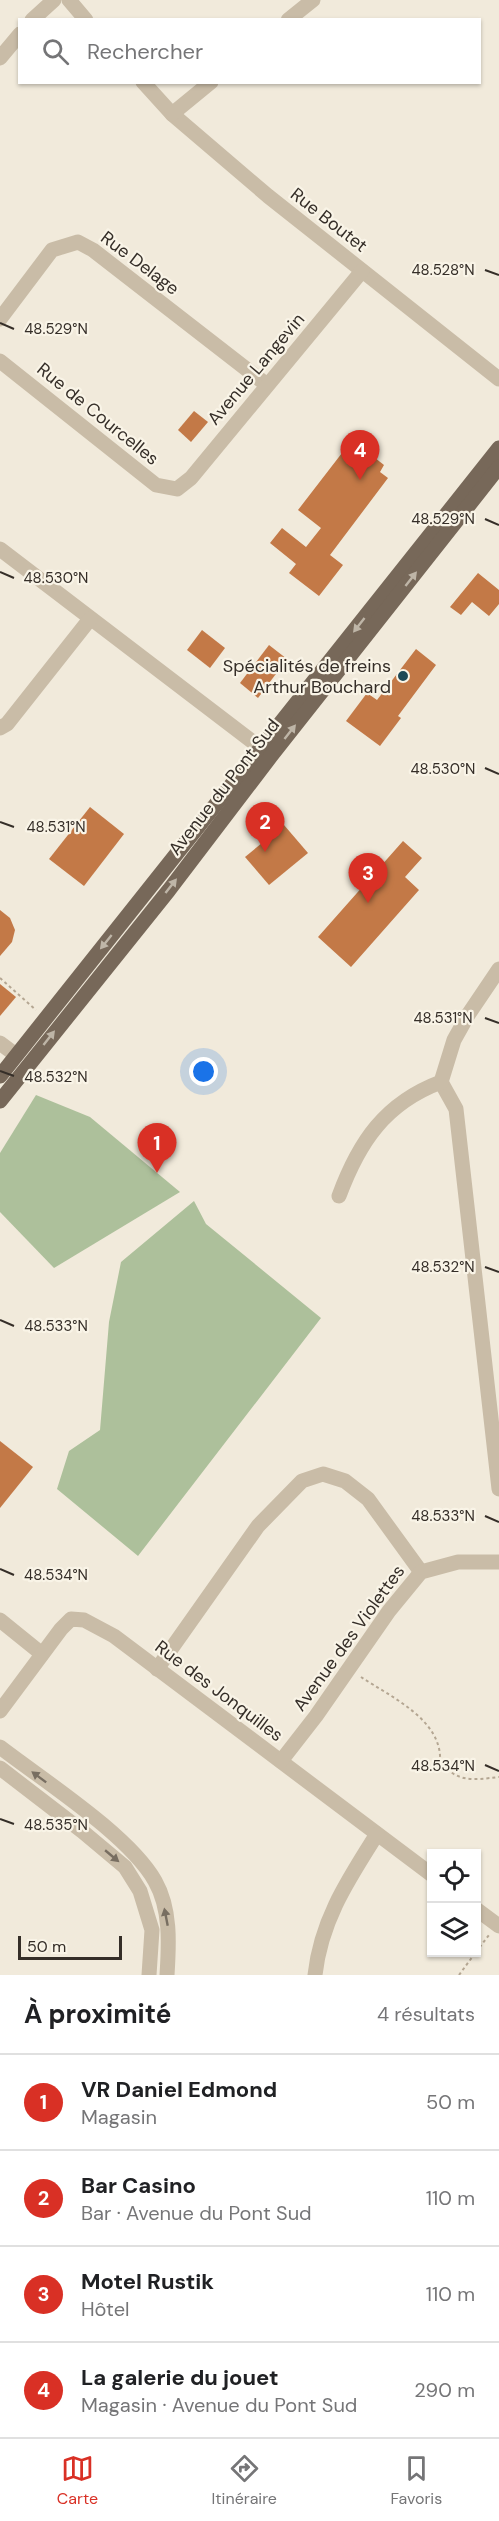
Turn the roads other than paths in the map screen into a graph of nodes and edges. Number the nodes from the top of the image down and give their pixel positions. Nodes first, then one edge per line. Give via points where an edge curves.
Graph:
1 (54, 0) edge
2 (69, 0) edge
3 (313, 0) edge
4 (34, 18) edge
5 (84, 18) edge
6 (290, 18) edge
7 (18, 36) edge
8 (0, 58) edge
9 (145, 84) edge
10 (209, 84) edge
11 (172, 114) junction
12 (362, 271) junction
13 (0, 319) edge
14 (0, 361) edge
15 (499, 379) edge
16 (267, 385) junction
17 (499, 448) edge
18 (499, 467) edge
19 (177, 489) joint
20 (0, 549) edge
21 (90, 619) junction
22 (0, 728) edge
23 (266, 752) junction
24 (499, 969) edge
25 (0, 1043) edge
26 (16, 1055) junction
27 (0, 1076) edge
28 (441, 1082) junction
29 (0, 1101) edge
30 (339, 1196) dead end
31 (499, 1490) edge
32 (499, 1562) edge
33 (421, 1572) junction
34 (0, 1620) edge
35 (42, 1654) junction
36 (158, 1669) junction
37 (0, 1711) edge
38 (0, 1747) edge
39 (281, 1761) junction
40 (0, 1768) edge
41 (376, 1833) junction
42 (427, 1871) edge
43 (499, 1906) edge
44 (481, 1912) edge
45 (495, 1923) edge
46 (149, 1975) edge
47 (167, 1975) edge
48 (315, 1975) edge

1 - 4 street
2 - 5 street
3 - 6 street
7 - 8 street
9 - 11 street, Rue Boutet
10 - 11 street
11 - 12 street, Rue Boutet
12 - 15 street, Rue Boutet
12 - 16 street, Avenue Langevin
13 - 16 street, Rue Delage via 52,250 78,242
14 - 19 street, Rue de Courcelles via 156,485
16 - 19 street, Avenue Langevin via 191,478
17 -> 23 main road, Avenue du Pont Sud
23 -> 18 main road, Avenue du Pont Sud
20 - 21 street
21 - 22 street
21 - 23 street
23 -> 26 main road, Avenue du Pont Sud
29 -> 23 main road, Avenue du Pont Sud via 169,890
24 - 28 street via 454,1040
25 - 26 street
26 - 27 main road, Avenue du Pont Sud
28 - 30 street via 399,1103 376,1126 358,1151
28 - 31 street via 456,1109
32 - 33 street, Avenue des Violettes via 458,1562
33 - 36 street via 368,1499 345,1481 323,1474 302,1481 258,1526
33 - 39 street, Avenue des Violettes
34 - 35 street
35 - 36 street, Rue des Jonquilles via 71,1619 84,1620 114,1636
35 - 37 street, Rue des Jonquilles
36 - 39 street, Rue des Jonquilles
47 -> 38 street via 166,1913 156,1882 137,1856
39 - 41 street, Rue des Jonquilles
40 -> 46 street via 125,1867 140,1891 152,1930
41 - 42 street, Rue des Jonquilles
41 - 48 street via 337,1898 318,1950
43 - 45 street
44 - 45 street

